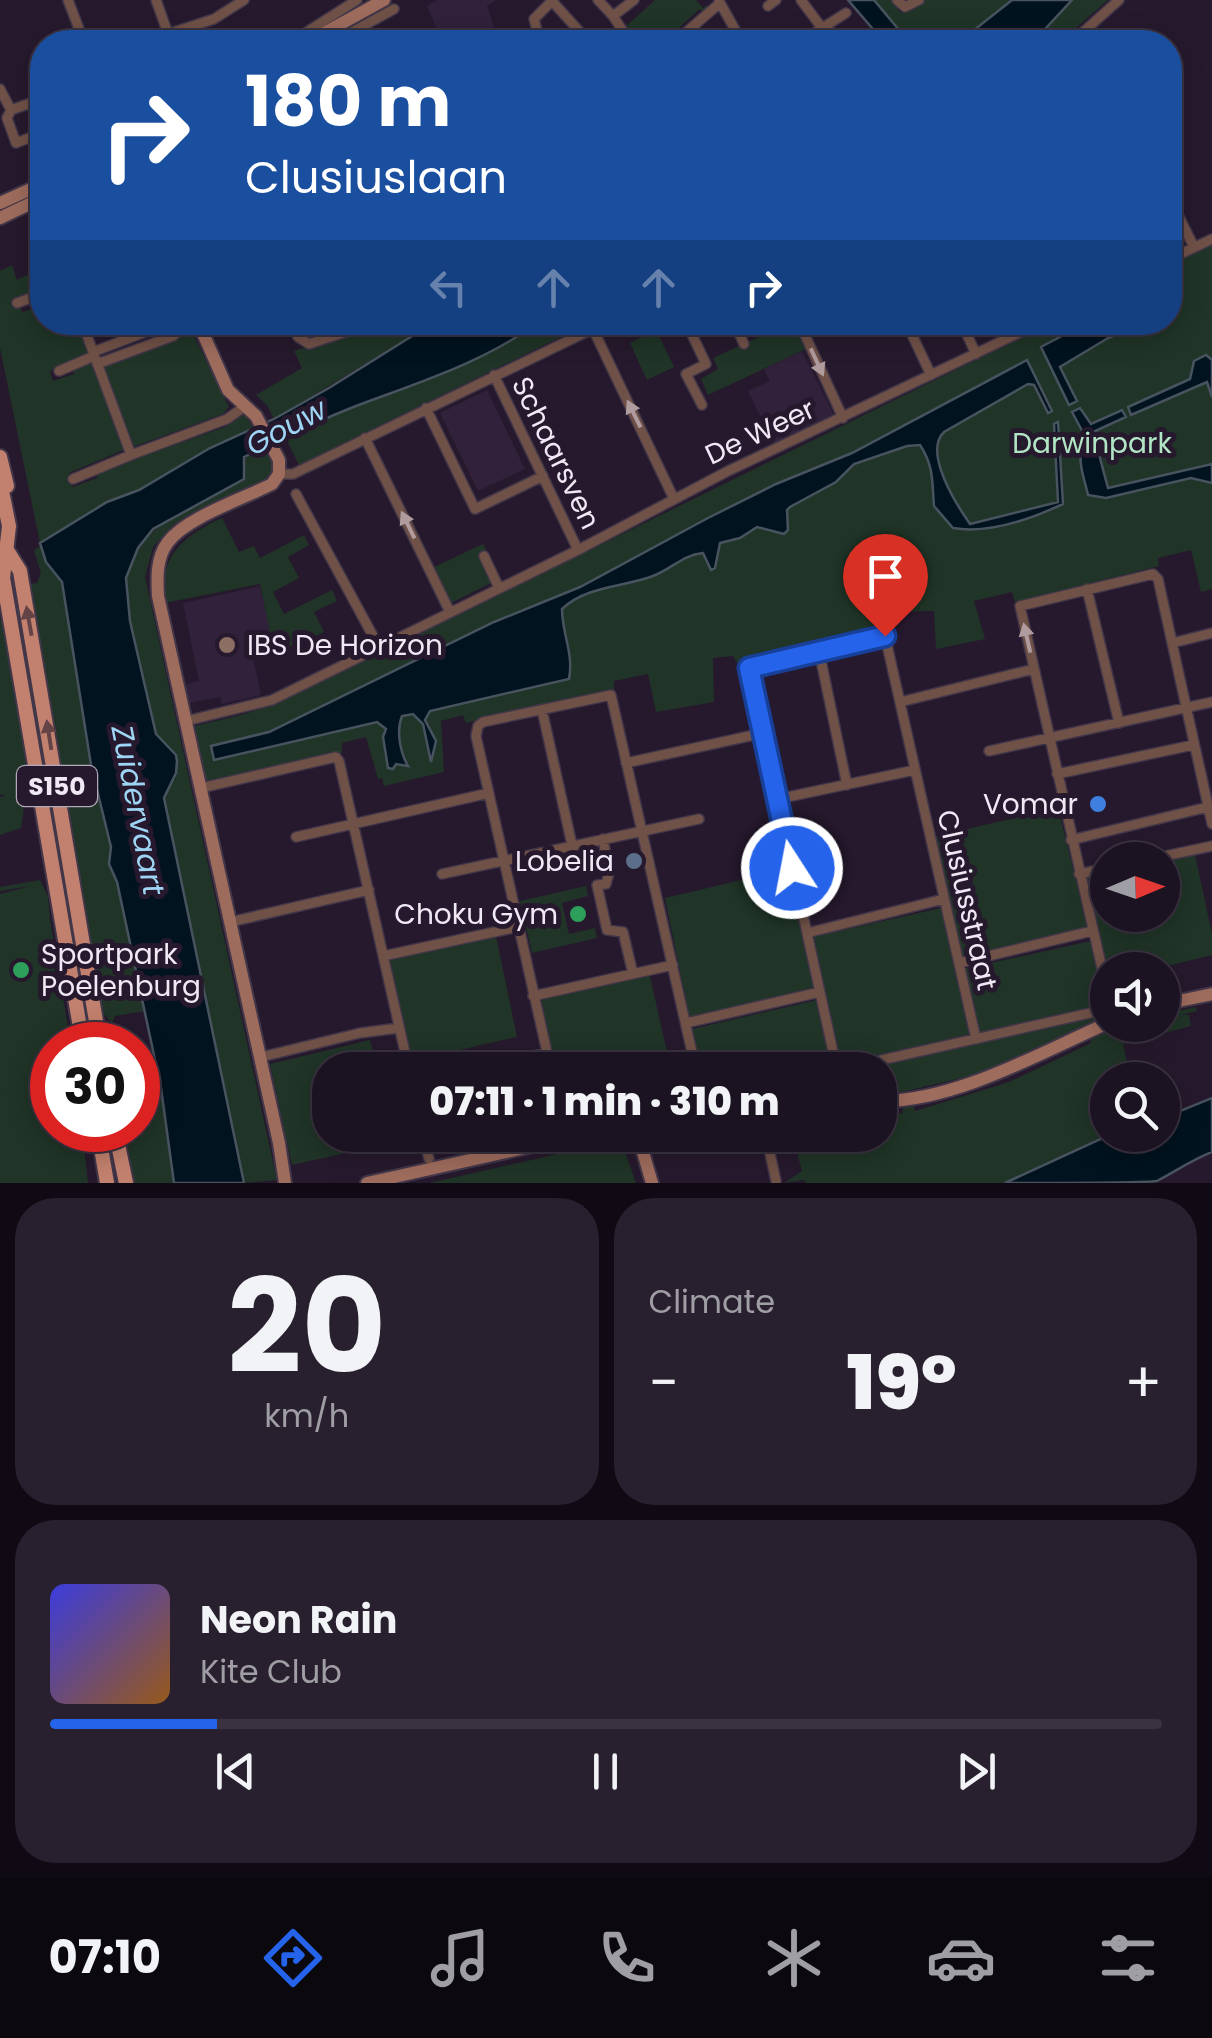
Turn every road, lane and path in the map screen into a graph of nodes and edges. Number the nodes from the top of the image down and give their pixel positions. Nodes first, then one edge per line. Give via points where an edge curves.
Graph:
1 (68, 0) edge
2 (156, 0) edge
3 (244, 0) edge
4 (368, 0) edge
5 (598, 0) edge
6 (634, 0) edge
7 (801, 0) edge
8 (919, 0) edge
9 (1119, 0) edge
10 (551, 1) edge
11 (719, 1) edge
12 (389, 4) edge
13 (901, 4) edge
14 (359, 7) edge
15 (846, 13) dead end
16 (614, 16) junction
17 (358, 28) junction
18 (825, 28) junction
19 (1086, 29) edge
20 (79, 30) edge
21 (167, 30) edge
22 (190, 30) edge
23 (314, 30) edge
24 (335, 30) edge
25 (337, 30) edge
26 (351, 30) edge
27 (537, 30) edge
28 (578, 30) edge
29 (623, 30) edge
30 (688, 30) edge
31 (735, 30) edge
32 (821, 30) edge
33 (0, 89) edge
34 (30, 103) edge
35 (11, 110) junction
36 (30, 138) edge
37 (30, 189) edge
38 (0, 203) edge
39 (30, 204) edge
40 (0, 218) edge
41 (1182, 223) edge
42 (1212, 239) edge
43 (1194, 247) junction
44 (1182, 253) edge
45 (30, 298) edge
46 (17, 303) dead end
47 (87, 335) edge
48 (143, 335) edge
49 (204, 335) edge
50 (299, 335) edge
51 (336, 335) edge
52 (581, 335) edge
53 (597, 335) edge
54 (692, 335) edge
55 (740, 335) edge
56 (805, 335) edge
57 (912, 335) edge
58 (966, 335) edge
59 (1018, 335) edge
60 (744, 344) dead end
61 (976, 354) junction
62 (95, 357) junction
63 (59, 371) dead end
64 (932, 374) junction
65 (494, 375) junction
66 (702, 405) dead end
67 (426, 408) junction
68 (250, 412) junction
69 (843, 418) junction
70 (365, 438) junction
71 (131, 455) junction
72 (0, 456) edge
73 (280, 474) junction
74 (542, 476) junction
75 (73, 479) dead end
76 (0, 481) edge
77 (296, 494) dead end
78 (674, 499) junction
79 (4, 544) edge
80 (578, 550) junction
81 (484, 556) dead end
82 (20, 571) junction
83 (500, 588) junction
84 (1088, 589) junction
85 (450, 612) junction
86 (1212, 633) edge
87 (1172, 643) junction
88 (378, 647) junction
89 (819, 651) junction
90 (1034, 669) junction
91 (900, 702) junction
92 (1212, 702) edge
93 (1185, 708) junction
94 (542, 710) junction
95 (186, 721) junction
96 (1119, 723) junction
97 (763, 733) junction
98 (1049, 738) junction
99 (1193, 745) junction
100 (989, 751) dead end
101 (626, 763) junction
102 (915, 770) junction
103 (1057, 774) junction
104 (1207, 775) edge
105 (36, 778) junction
106 (846, 785) junction
107 (201, 788) junction
108 (488, 793) junction
109 (778, 799) junction
110 (1208, 806) junction
111 (29, 810) dead end
112 (699, 818) dead end
113 (354, 823) junction
114 (1212, 824) edge
115 (641, 831) junction
116 (296, 837) dead end
117 (603, 839) junction
118 (1072, 840) junction
119 (572, 844) junction
120 (1212, 846) edge
121 (1180, 853) edge
122 (503, 860) junction
123 (1090, 872) edge
124 (43, 874) dead end
125 (442, 874) dead end
126 (1079, 874) junction
127 (368, 890) junction
128 (58, 896) junction
129 (944, 899) junction
130 (230, 922) junction
131 (1090, 922) edge
132 (518, 927) junction
133 (1090, 931) edge
134 (807, 932) junction
135 (383, 956) junction
136 (958, 963) junction
137 (673, 964) junction
138 (632, 974) junction
139 (820, 992) junction
140 (532, 996) junction
141 (1212, 998) edge
142 (1180, 1001) edge
143 (93, 1006) junction
144 (1090, 1013) edge
145 (79, 1022) edge
146 (96, 1022) edge
147 (103, 1022) edge
148 (686, 1023) junction
149 (400, 1028) junction
150 (1090, 1031) edge
151 (976, 1039) junction
152 (405, 1052) edge
153 (547, 1052) edge
154 (692, 1052) edge
155 (833, 1052) edge
156 (260, 1057) junction
157 (897, 1057) edge
158 (897, 1101) edge
159 (102, 1152) edge
160 (120, 1152) edge
161 (502, 1152) edge
162 (646, 1152) edge
163 (770, 1152) edge
164 (776, 1181) edge
165 (107, 1183) edge
166 (126, 1183) edge
167 (288, 1183) edge
168 (367, 1183) edge
169 (652, 1183) edge

1 - 20 street
2 - 21 street
3 - 22 street
4 - 24 street via 345,14
5 - 16 street
6 - 16 street
7 - 18 street
8 - 13 street
9 - 19 street
10 - 27 street via 536,16
10 - 28 street
11 - 30 street
11 - 31 street
12 - 14 street
12 - 17 street
14 - 17 street
14 - 23 street
14 - 25 street
15 - 18 street
16 - 29 street
17 - 26 street
18 - 32 street
33 - 35 street
34 - 35 street
35 - 36 street via 7,118 16,143
37 - 38 street
39 - 40 street
41 - 43 street
42 - 43 street
43 - 44 street
45 - 46 street
47 - 62 street
48 - 62 street
49 - 68 street via 228,390
50 - 51 street via 304,344
52 - 65 street
78 -> 53 street
54 - 66 street via 706,364 686,374
55 - 60 street
56 -> 69 street
57 - 64 street
58 - 61 street
59 - 61 street, De Weer
61 - 64 street, De Weer
62 - 63 street
62 - 71 street
64 - 69 street, De Weer
65 - 67 street
65 - 74 street, Schaarsven
67 - 70 street
67 - 74 street via 475,509
68 - 71 street
68 - 73 street via 277,456
69 - 78 street, De Weer
70 - 73 street via 293,474
85 -> 70 street
71 - 75 street
72 - 82 main road, S150
73 - 95 street via 186,526 161,553 158,596
74 - 80 street, Schaarsven
76 - 79 main road, S150 via 9,523
77 - 88 street
78 - 80 street, De Weer
79 - 82 main road, S150
79 - 105 main road, S150 via 2,578
80 - 83 street, De Weer
81 - 83 street
143 -> 82 main road, S150
83 - 85 street, De Weer
84 - 87 street via 1153,574
90 -> 84 street via 1020,606
84 - 96 street
85 - 88 street, De Weer
86 - 87 street
87 - 93 street
88 - 95 street, De Weer via 272,700
89 - 91 street, Clusiusstraat via 885,636
89 - 97 street via 749,668
89 - 106 street
90 - 91 street
90 - 98 street
91 - 102 street, Clusiusstraat
92 - 93 street
93 - 96 street
93 - 99 street
94 - 101 street via 611,695
94 - 108 street via 478,726
94 - 119 street
95 - 107 street
96 - 98 street
97 - 101 street
97 - 109 street
98 - 100 street
98 - 103 street
99 - 103 street
99 - 104 street
101 - 115 street
102 - 106 street
102 - 129 street, Clusiusstraat
103 - 118 street
104 - 110 street
105 - 111 main road
105 - 128 main road, S150
106 - 109 street
107 - 113 street via 336,757
107 - 130 street
108 - 113 street
108 - 122 street
109 - 134 street
110 - 114 street
110 - 118 street
112 - 115 street
113 - 116 street
113 - 127 street
115 - 117 street
115 - 137 street
117 - 119 street
117 - 138 street via 610,873 598,885 599,900 608,930 624,932
118 - 126 street
119 - 122 street
120 - 121 street
122 - 125 street
122 - 132 street
123 - 126 street
124 - 128 main road
126 - 131 street
127 - 130 street
127 - 135 street
128 - 145 main road, S150
129 - 134 street
129 - 136 street, Clusiusstraat
130 - 156 street
132 - 135 street
132 - 140 street
133 - 136 street
134 - 139 street
135 - 149 street
136 - 151 street, Clusiusstraat
137 - 138 street
137 - 148 street
138 - 140 street
139 - 148 street
139 - 155 street
140 - 153 street
141 - 142 street
143 - 146 main road, S150
143 - 147 main road
144 - 151 street
148 - 154 street
149 - 152 street
149 - 156 street
150 - 158 street via 985,1078
151 - 157 street
156 - 167 street
159 - 165 main road
160 - 166 main road
161 - 168 street
162 - 169 street
163 - 164 street

